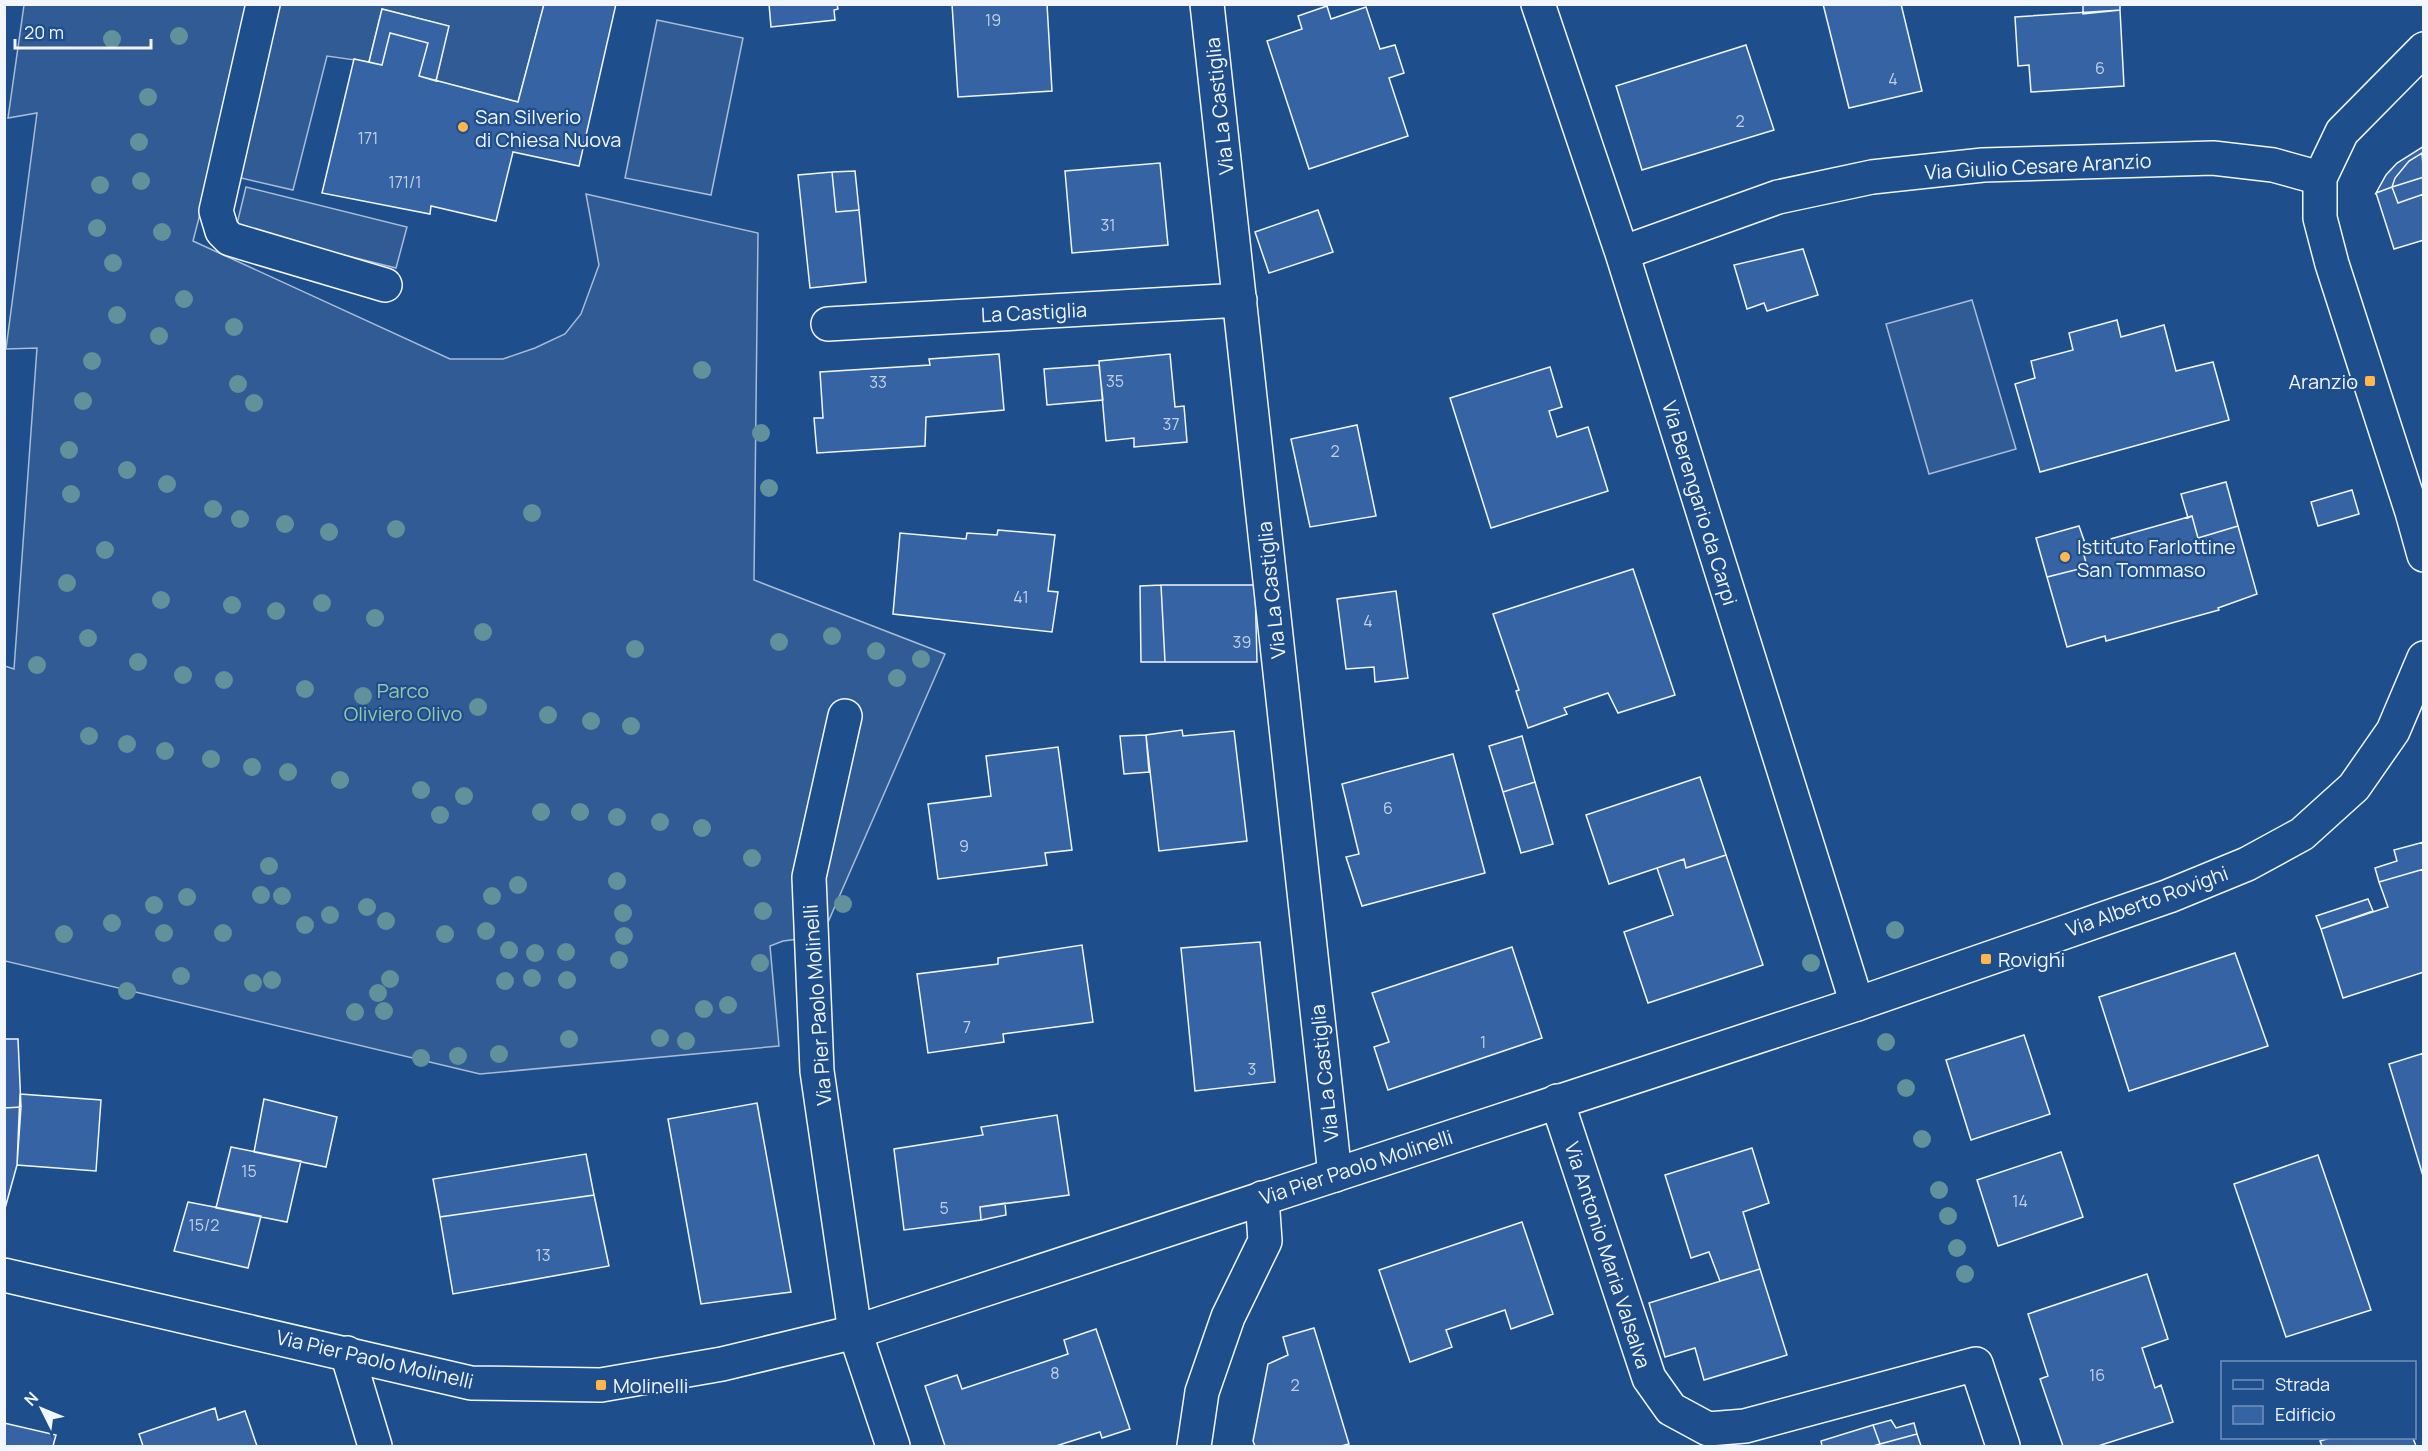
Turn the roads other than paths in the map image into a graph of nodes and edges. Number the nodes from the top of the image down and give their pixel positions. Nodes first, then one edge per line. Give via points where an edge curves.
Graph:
1 (263, 4) edge
2 (1207, 4) edge
3 (1538, 4) edge
4 (2424, 49) edge
5 (2320, 178) junction
6 (1622, 253) junction
7 (385, 285) dead end
8 (1240, 300) junction
9 (828, 324) dead end
10 (2424, 555) edge
11 (2424, 658) edge
12 (845, 716) dead end
13 (1857, 1004) junction
14 (1557, 1101) junction
15 (1335, 1175) junction
16 (1262, 1198) junction
17 (4, 1275) edge
18 (855, 1332) junction
19 (347, 1353) junction
20 (375, 1446) edge
21 (893, 1446) edge
22 (1194, 1446) edge
23 (2003, 1446) edge

1 - 7 street via 216,211 222,231 230,239
2 - 8 street, Via La Castiglia
3 - 6 street, Via Berengario da Carpi
4 - 5 street via 2342,132
5 - 6 street, Via Giulio Cesare Aranzio via 2273,165 2213,158 1939,169 1872,177 1778,197
5 - 10 street via 2320,218 2332,264
6 - 13 street, Via Berengario da Carpi
8 - 9 street, La Castiglia
8 - 15 street, Via La Castiglia
11 - 13 street, Via Alberto Rovighi via 2393,731 2354,787 2302,834 2247,864 2169,896
12 - 18 street, Via Pier Paolo Molinelli via 809,877 817,1071
13 - 14 street, Via Pier Paolo Molinelli
14 - 15 street, Via Pier Paolo Molinelli
14 - 23 street, Via Antonio Maria Valsalva via 1649,1378 1671,1409 1708,1429 1745,1426 1976,1364
15 - 16 street, Via Pier Paolo Molinelli
16 - 18 street, Via Pier Paolo Molinelli
16 - 22 street via 1265,1241 1228,1317 1202,1392
17 - 19 street, Via Pier Paolo Molinelli
18 - 19 street, Via Pier Paolo Molinelli via 722,1364 601,1385 471,1383
18 - 21 street
19 - 20 street

